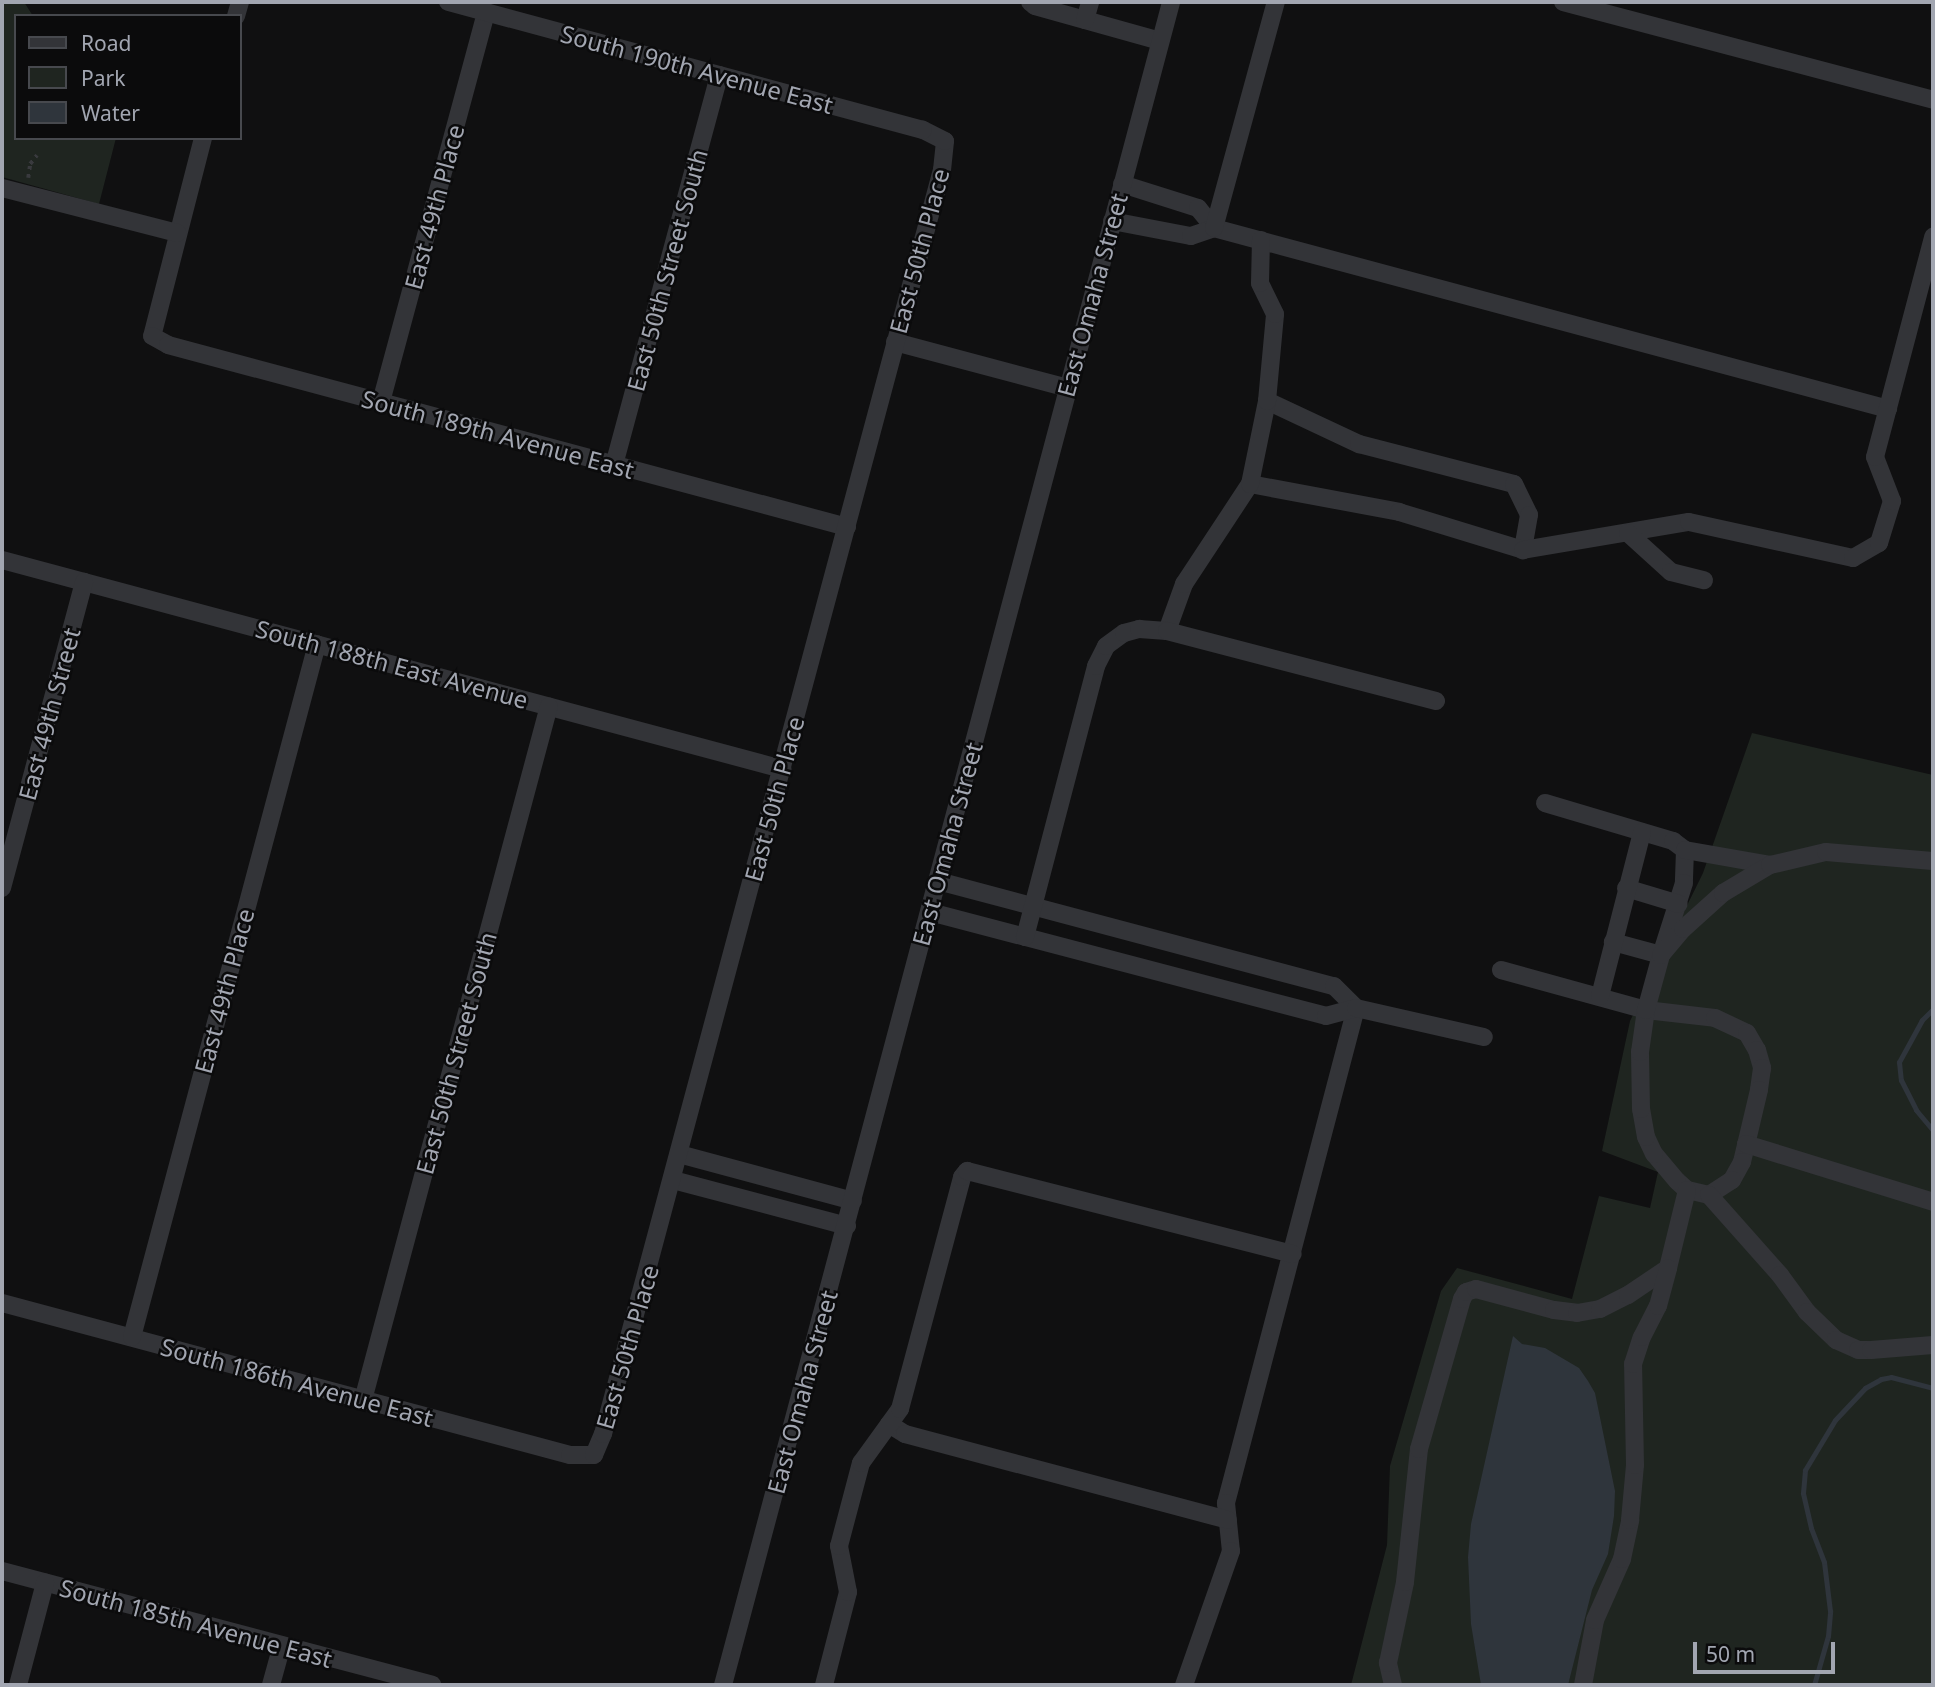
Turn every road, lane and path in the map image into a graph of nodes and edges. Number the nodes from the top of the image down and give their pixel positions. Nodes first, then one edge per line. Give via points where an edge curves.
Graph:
1 (447, 2) edge
2 (1030, 2) edge
3 (1090, 2) edge
4 (1171, 2) edge
5 (1276, 2) edge
6 (1563, 2) edge
7 (486, 12) junction
8 (1085, 20) junction
9 (1160, 41) junction
10 (719, 75) junction
11 (1933, 100) edge
12 (202, 140) edge
13 (945, 141) joint
14 (37, 156) dead end
15 (1122, 184) junction
16 (2, 188) edge
17 (24, 194) junction
18 (1160, 197) junction
19 (1112, 220) junction
20 (1151, 227) junction
21 (1214, 228) junction
22 (177, 233) junction
23 (1933, 237) edge
24 (1261, 240) junction
25 (1926, 299) edge
26 (895, 342) junction
27 (1068, 388) junction
28 (1267, 401) junction
29 (381, 402) junction
30 (1888, 409) junction
31 (614, 465) junction
32 (1250, 484) junction
33 (847, 527) junction
34 (1628, 533) junction
35 (1524, 550) junction
36 (2, 560) edge
37 (1704, 580) dead end
38 (85, 582) junction
39 (1167, 631) junction
40 (317, 644) junction
41 (1436, 701) dead end
42 (549, 706) junction
43 (782, 769) junction
44 (1545, 803) dead end
45 (1642, 832) junction
46 (1685, 850) junction
47 (1933, 861) edge
48 (1770, 865) junction
49 (937, 881) junction
50 (2, 888) edge
51 (1626, 888) junction
52 (1679, 904) junction
53 (1032, 908) junction
54 (930, 912) junction
55 (1025, 937) junction
56 (1613, 942) junction
57 (1661, 955) junction
58 (1501, 970) dead end
59 (1600, 996) junction
60 (1356, 1008) junction
61 (1646, 1010) junction
62 (1484, 1037) dead end
63 (1746, 1144) junction
64 (679, 1154) junction
65 (673, 1180) junction
66 (1687, 1190) junction
67 (1709, 1195) junction
68 (853, 1201) junction
69 (1933, 1202) edge
70 (847, 1226) junction
71 (1293, 1254) junction
72 (1668, 1268) junction
73 (2, 1303) edge
74 (132, 1338) junction
75 (1933, 1345) edge
76 (363, 1400) junction
77 (890, 1424) junction
78 (594, 1455) joint
79 (1228, 1520) junction
80 (2, 1571) edge
81 (45, 1583) junction
82 (282, 1645) junction
83 (18, 1685) edge
84 (271, 1685) edge
85 (432, 1685) edge
86 (723, 1685) edge
87 (824, 1685) edge
88 (1184, 1685) edge
89 (1393, 1685) edge
90 (1583, 1685) edge

1 - 7 street, South 190th Avenue East
2 - 8 street
3 - 8 street
4 - 9 street, East Omaha Street
5 - 21 street
6 - 11 street
7 - 10 street, South 190th Avenue East
7 - 29 street, East 49th Place
8 - 9 street
9 - 15 street, East Omaha Street
10 - 13 street, South 190th Avenue East via 923,130
10 - 31 street, East 50th Street South
12 - 22 street
13 - 26 street, East 50th Place via 942,170
14 - 17 path via 30,164
15 - 18 street
15 - 19 street, East Omaha Street
16 - 17 street
17 - 22 street
18 - 20 street
18 - 21 street via 1198,208
19 - 20 street
19 - 27 street, East Omaha Street
20 - 21 street via 1191,236
21 - 24 street
22 - 29 street, South 189th Avenue East via 152,336 168,345
23 - 25 street
24 - 28 street via 1260,283 1275,314
24 - 30 street
25 - 30 street
26 - 27 street
26 - 33 street, East 50th Place
27 - 49 street, East Omaha Street
28 - 32 street
28 - 35 street via 1359,444 1514,484 1529,515
29 - 31 street, South 189th Avenue East
30 - 34 street via 1875,457 1892,501 1879,543 1853,558 1689,522
31 - 33 street, South 189th Avenue East
32 - 35 street via 1399,512
32 - 39 street via 1184,584
33 - 43 street, East 50th Place
34 - 35 street
34 - 37 street via 1671,572
36 - 38 street, South 188th East Avenue
38 - 40 street, South 188th East Avenue
38 - 50 street, East 49th Street
39 - 41 street
39 - 53 street via 1124,633 1106,646 1096,666
40 - 42 street, South 188th East Avenue
40 - 74 street, East 49th Place
42 - 43 street, South 188th East Avenue
42 - 76 street, East 50th Street South
43 - 64 street, East 50th Place
44 - 45 street
45 - 46 street via 1673,841
45 - 51 street
46 - 48 street
46 - 52 street
47 - 48 street via 1826,852
48 - 57 street via 1723,893 1672,939
49 - 53 street
49 - 54 street, East Omaha Street
51 - 52 street
51 - 56 street
52 - 57 street
53 - 55 street
53 - 60 street via 1334,986
54 - 55 street
54 - 68 street, East Omaha Street
55 - 60 street via 1326,1016
56 - 57 street
56 - 59 street
57 - 61 street
58 - 59 street
59 - 61 street
60 - 62 street
60 - 71 street
61 - 63 street via 1715,1018 1747,1033 1762,1068
61 - 66 street via 1640,1081 1646,1137
63 - 67 street via 1732,1180
63 - 69 street
64 - 65 street, East 50th Place
64 - 68 street
65 - 70 street
65 - 78 street, East 50th Place
66 - 67 street
66 - 72 street
67 - 75 street via 1836,1340 1858,1350
68 - 70 street, East Omaha Street
70 - 86 street, East Omaha Street
71 - 77 street via 967,1171 900,1409
71 - 79 street via 1226,1503
72 - 89 street via 1600,1310 1577,1313 1476,1289 1466,1292 1419,1449 1402,1599 1388,1663
72 - 90 street via 1658,1306 1633,1364 1635,1465 1630,1520 1622,1559 1595,1620
73 - 74 street, South 186th Avenue East
74 - 76 street, South 186th Avenue East
76 - 78 street, South 186th Avenue East via 570,1455
77 - 79 street via 905,1434
77 - 87 street via 861,1463 839,1546 848,1592
79 - 88 street via 1231,1551
80 - 81 street, South 185th Avenue East
81 - 82 street, South 185th Avenue East
81 - 83 street
82 - 84 street
82 - 85 street, South 185th Avenue East

